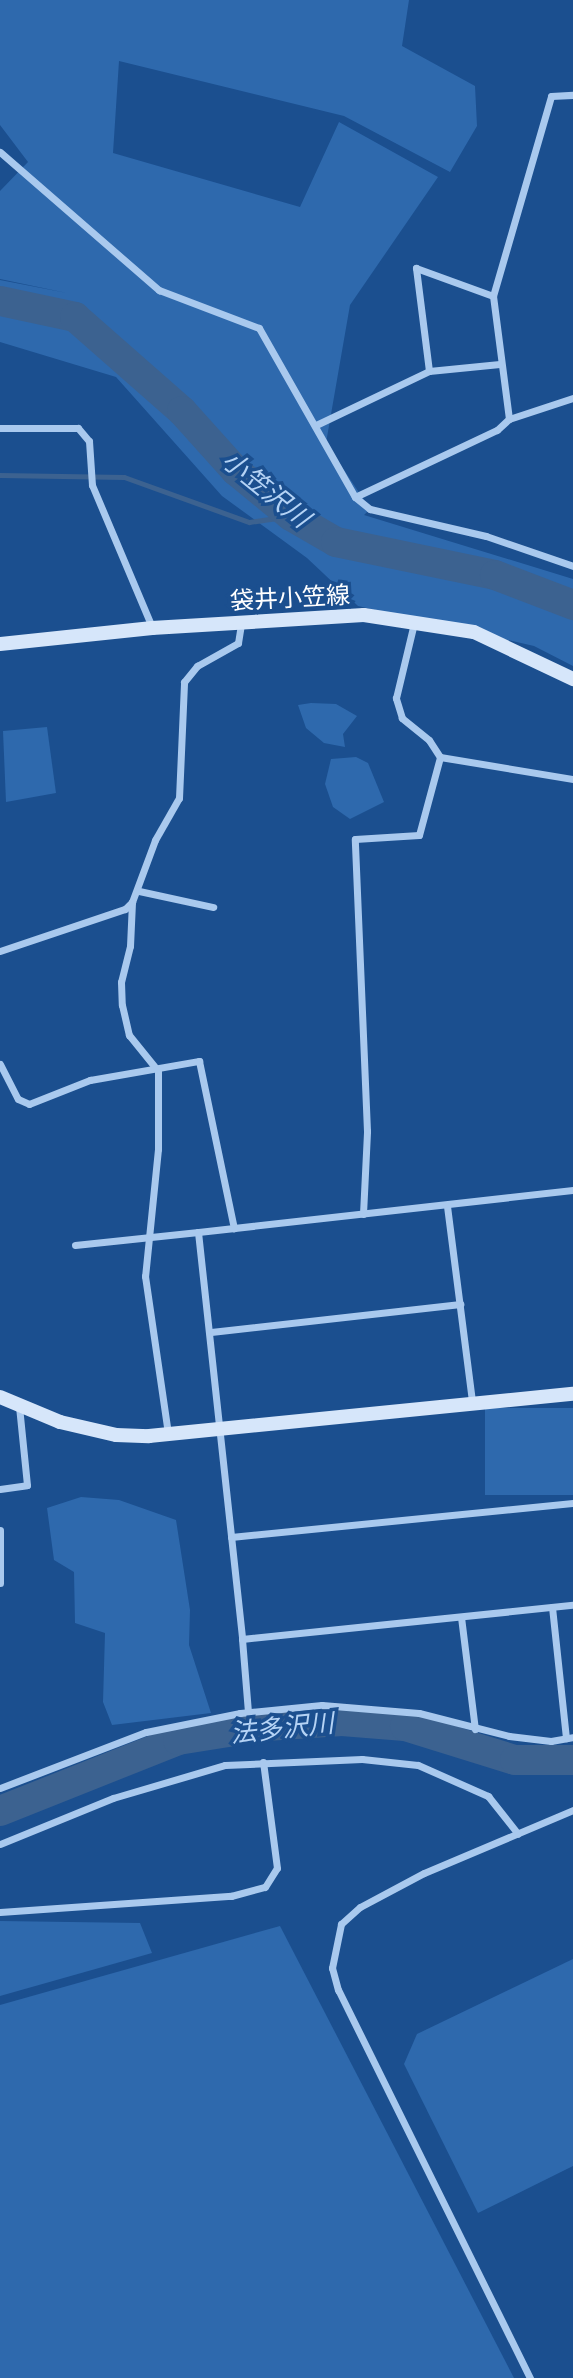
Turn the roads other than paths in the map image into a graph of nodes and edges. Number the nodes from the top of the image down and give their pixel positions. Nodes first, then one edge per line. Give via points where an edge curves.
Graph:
1 (573, 94) edge
2 (0, 152) edge
3 (493, 296) junction
4 (500, 364) junction
5 (429, 371) junction
6 (573, 398) edge
7 (509, 419) junction
8 (316, 425) junction
9 (0, 428) edge
10 (355, 497) junction
11 (573, 566) edge
12 (241, 622) junction
13 (414, 622) junction
14 (152, 628) junction
15 (0, 644) edge
16 (573, 680) edge
17 (440, 757) junction
18 (573, 779) edge
19 (139, 891) junction
20 (132, 902) junction
21 (213, 907) dead end
22 (0, 951) edge
23 (0, 1064) edge
24 (154, 1067) junction
25 (3, 1079) edge
26 (573, 1190) edge
27 (447, 1206) junction
28 (363, 1214) junction
29 (234, 1228) junction
30 (198, 1232) junction
31 (148, 1237) junction
32 (75, 1245) dead end
33 (460, 1304) junction
34 (211, 1332) junction
35 (573, 1394) edge
36 (0, 1397) edge
37 (472, 1402) junction
38 (19, 1405) junction
39 (221, 1429) junction
40 (168, 1434) junction
41 (0, 1489) edge
42 (573, 1503) edge
43 (0, 1530) edge
44 (231, 1537) junction
45 (0, 1583) edge
46 (573, 1605) edge
47 (552, 1607) junction
48 (461, 1617) junction
49 (242, 1639) junction
50 (248, 1712) junction
51 (475, 1729) junction
52 (569, 1737) edge
53 (263, 1762) junction
54 (0, 1788) edge
55 (573, 1810) edge
56 (518, 1834) junction
57 (0, 1844) edge
58 (0, 1912) edge
59 (530, 2378) edge

1 - 3 street via 551,96
2 - 8 street via 159,289 259,328
3 - 4 street
3 - 5 street via 416,268
4 - 5 street
4 - 7 street
5 - 8 street
6 - 7 street
7 - 10 street via 497,430
8 - 10 street
9 - 14 street via 78,428 89,442 92,485
10 - 11 street via 370,509 486,536
12 - 13 main road, 袋井小笠線 via 364,615
12 - 14 main road, 袋井小笠線
12 - 19 street via 238,642 197,666 184,682 179,798 155,840
13 - 16 main road, 袋井小笠線 via 474,632
13 - 17 street via 396,698 402,718 429,740
14 - 15 main road, 袋井小笠線
17 - 18 street
17 - 28 street via 419,835 355,839 367,1131
19 - 20 street
19 - 21 street
20 - 22 street via 125,909
20 - 24 street via 122,1005 129,1035
23 - 25 street
24 - 25 street via 90,1080 29,1104 18,1099
24 - 29 street via 199,1061
24 - 31 street via 158,1149
26 - 27 street
27 - 28 street
27 - 33 street
28 - 29 street
29 - 30 street
30 - 31 street
30 - 34 street
31 - 32 street
31 - 40 street via 145,1276
33 - 34 street
33 - 37 street
34 - 39 street
35 - 37 main road
36 - 38 main road
37 - 39 main road
38 - 40 main road via 60,1422 116,1435
38 - 41 street via 27,1485
39 - 40 main road
39 - 44 street
42 - 44 street
43 - 45 street
44 - 49 street
46 - 47 street
47 - 48 street
47 - 52 street
48 - 49 street
48 - 51 street
49 - 50 street
50 - 51 street via 372,1706
50 - 54 street via 146,1731
51 - 52 street via 530,1739
53 - 56 street via 362,1759 418,1765 488,1796
53 - 57 street via 225,1765 113,1798
53 - 58 street via 276,1868 265,1887 231,1896
55 - 56 street
56 - 59 street via 424,1873 360,1907 341,1924 332,1968 338,1990

